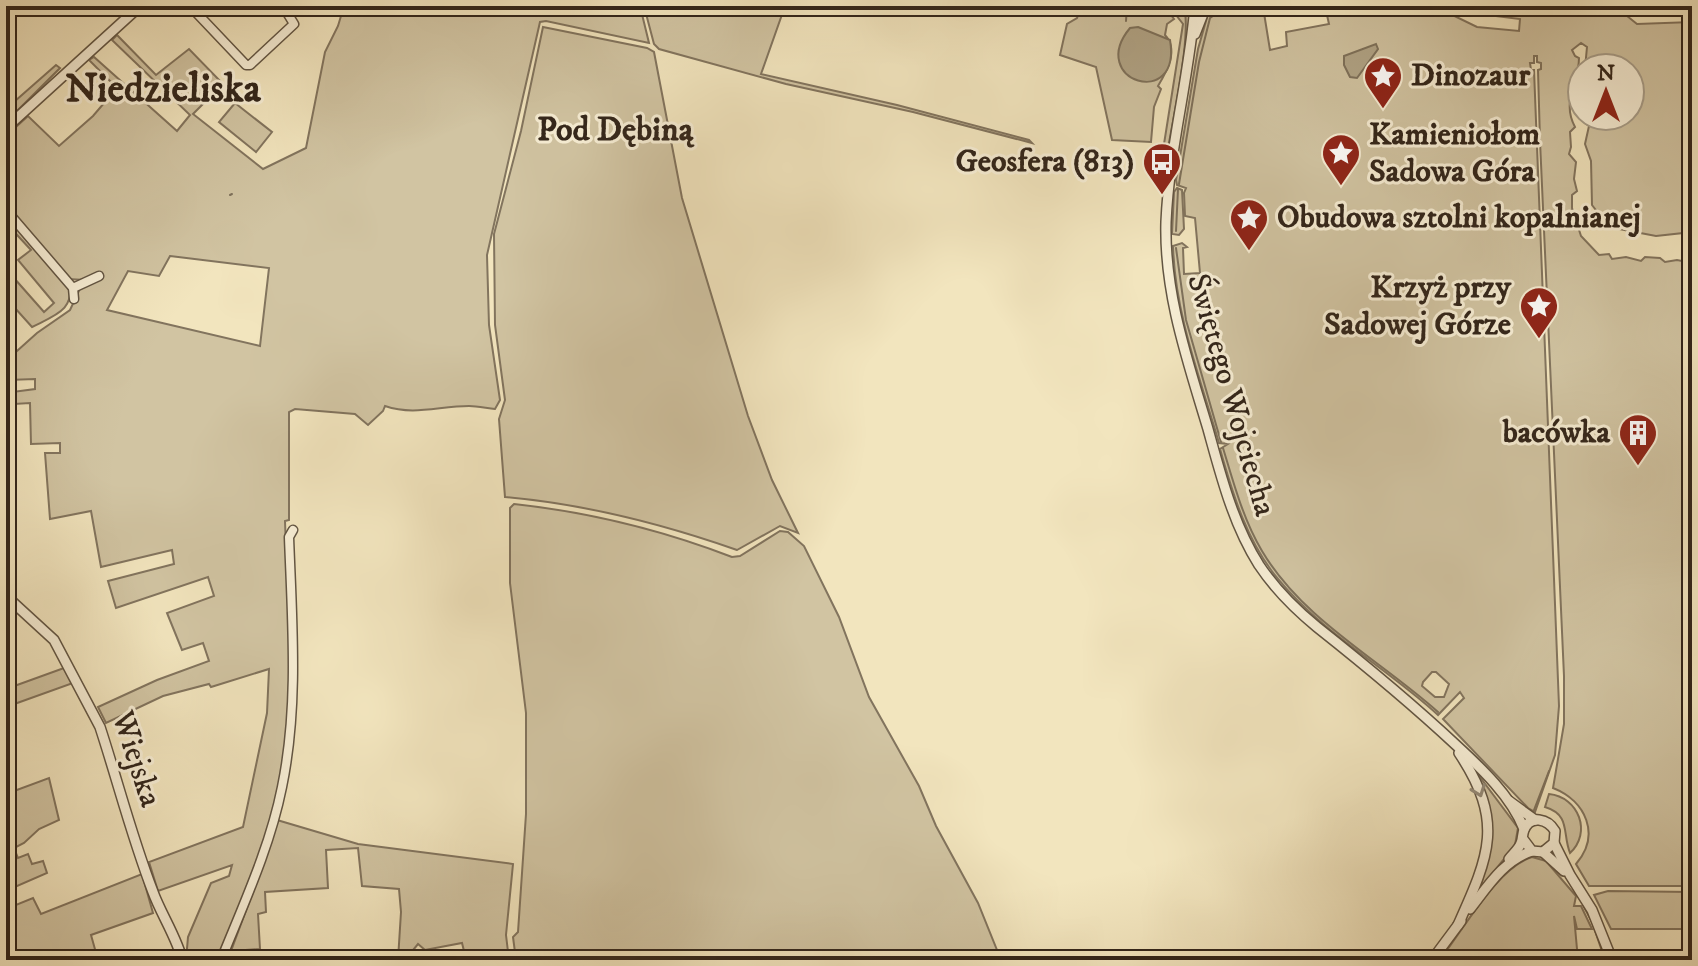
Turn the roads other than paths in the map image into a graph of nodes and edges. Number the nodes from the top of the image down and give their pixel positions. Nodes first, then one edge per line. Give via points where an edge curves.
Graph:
1 (140, 6) edge
2 (190, 6) edge
3 (283, 6) edge
4 (1195, 6) edge
5 (1206, 6) edge
6 (1193, 37) junction
7 (6, 128) edge
8 (6, 210) edge
9 (99, 276) dead end
10 (73, 288) junction
11 (74, 299) dead end
12 (293, 530) dead end
13 (6, 596) edge
14 (1452, 741) junction
15 (1509, 801) junction
16 (1535, 820) junction
17 (1523, 834) junction
18 (1554, 843) junction
19 (1537, 852) junction
20 (1502, 869) junction
21 (1570, 875) junction
22 (1458, 925) junction
23 (316, 959) edge
24 (182, 960) edge
25 (221, 960) edge
26 (272, 960) edge
27 (345, 960) edge
28 (1432, 960) edge
29 (1612, 960) edge

1 - 7 street
2 - 3 street via 246,65 294,24
4 - 6 street, Świętego Wojciecha
5 - 6 street, Świętego Wojciecha
6 - 14 street, Świętego Wojciecha via 1169,186 1168,266 1177,323 1234,514 1260,565 1291,603
8 - 10 street
9 - 10 street
10 - 11 street
12 - 25 street via 293,698 282,787 261,861
13 - 24 street, Wiejska via 54,640 91,705 151,888
14 - 15 street, Świętego Wojciecha
14 -> 22 street via 1477,784 1488,833 1481,875
15 - 16 street, Świętego Wojciecha
15 - 17 street, Świętego Wojciecha
16 - 17 street
16 - 18 street via 1552,825
17 - 19 street
17 - 20 street
18 - 19 street
18 - 21 street
19 - 20 street
19 - 21 street
20 - 22 street
21 - 29 street via 1592,910
22 - 28 street
23 - 26 street
23 - 27 street

